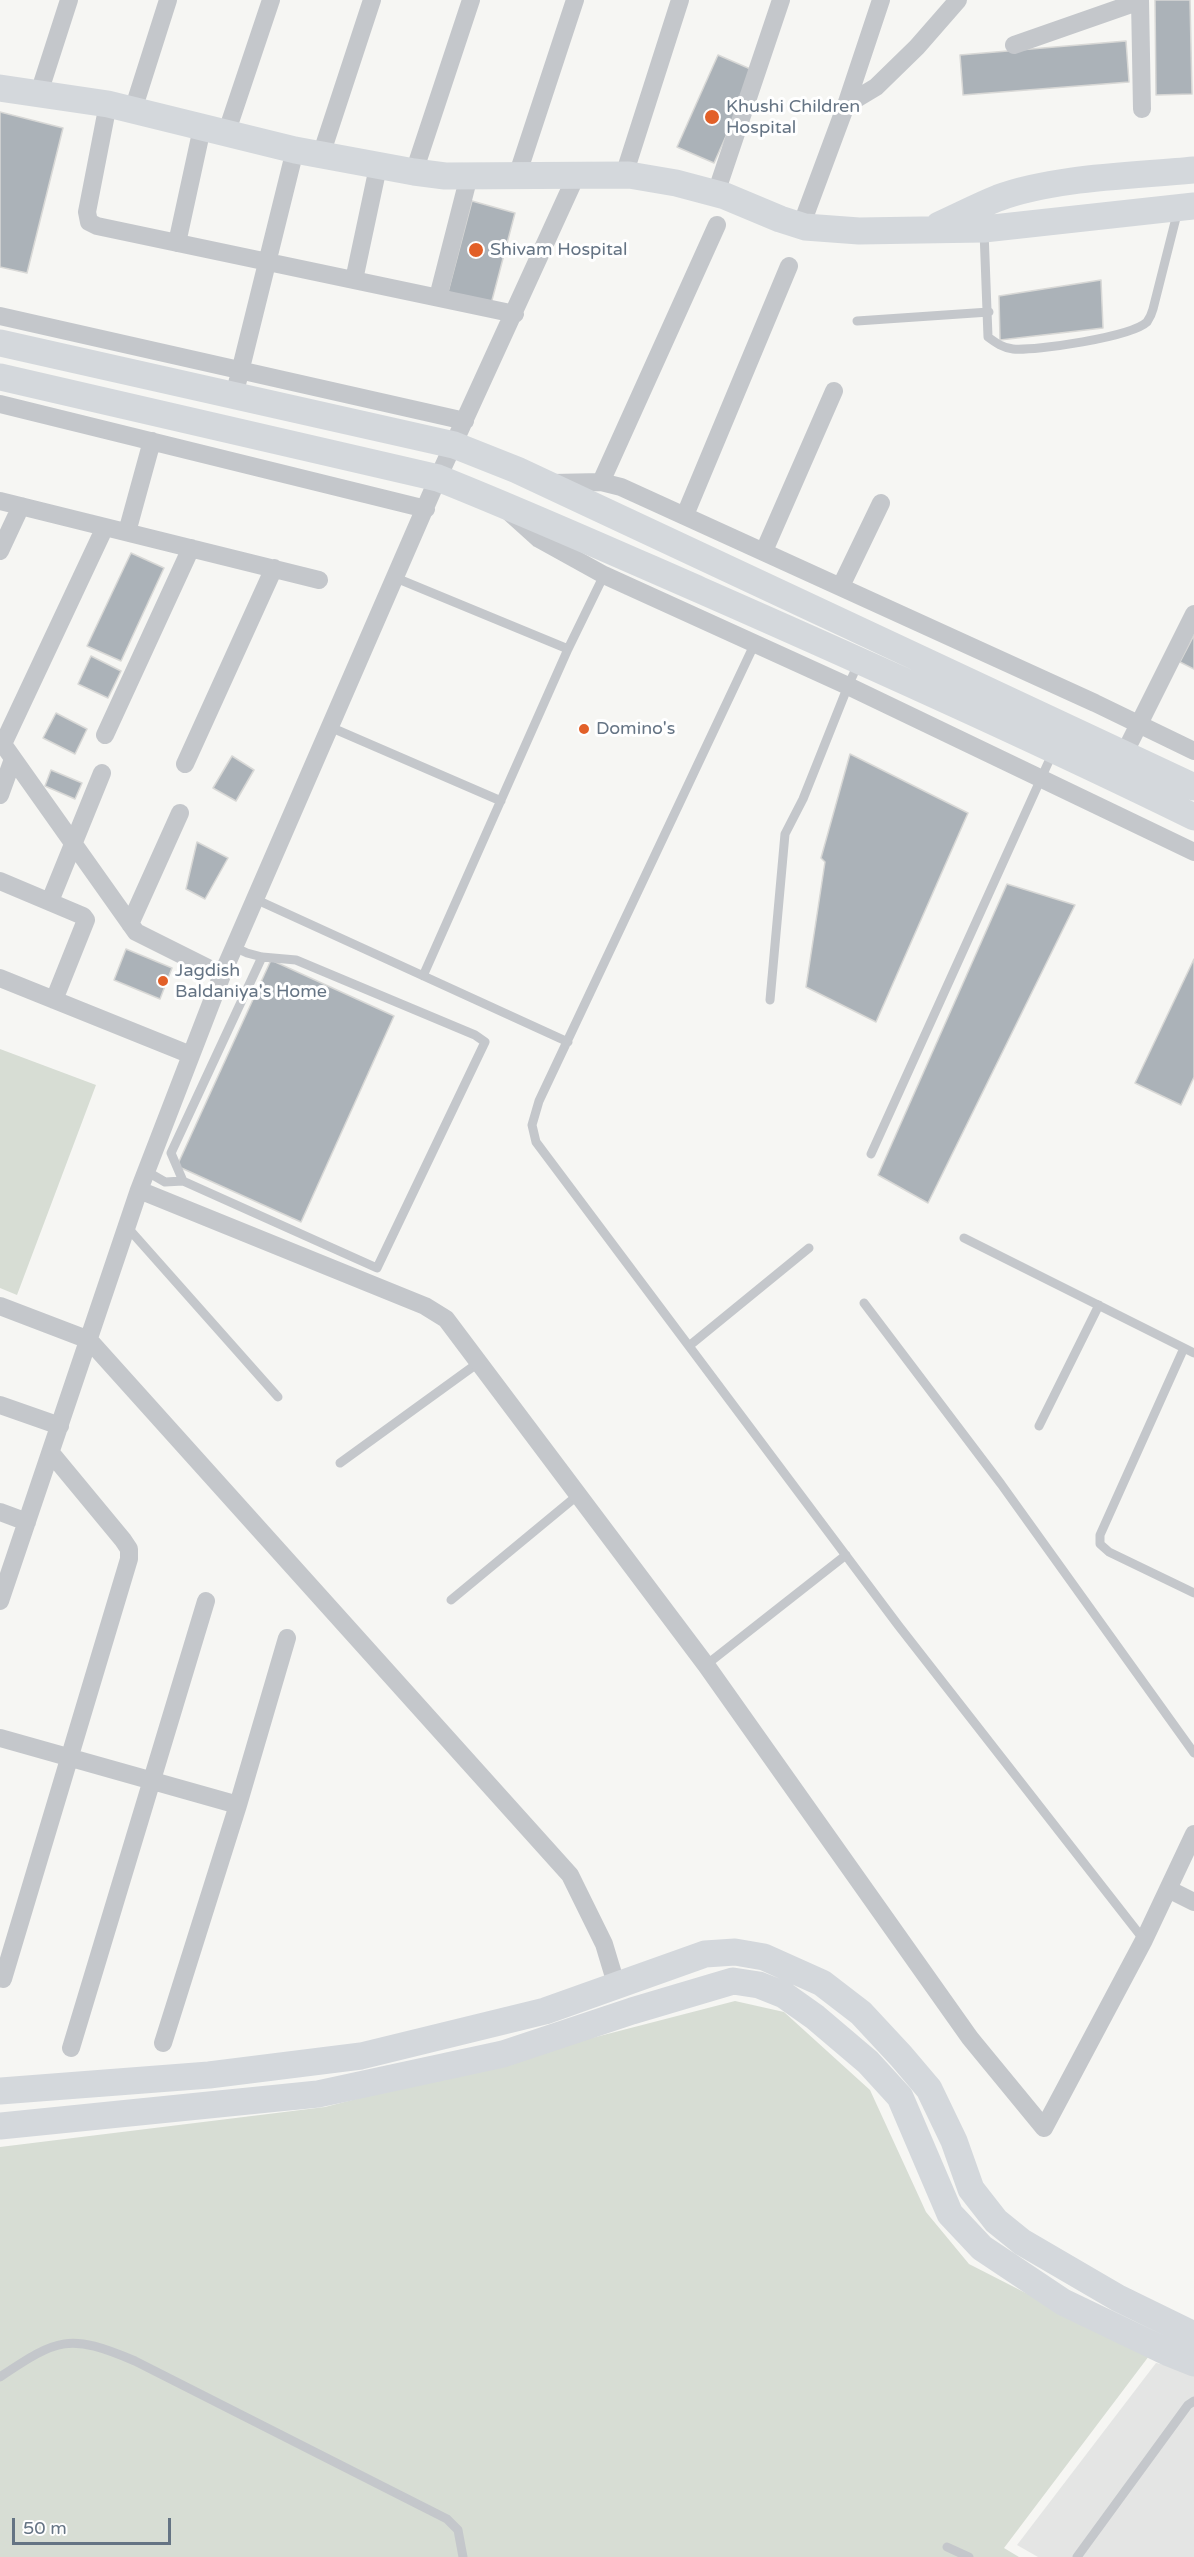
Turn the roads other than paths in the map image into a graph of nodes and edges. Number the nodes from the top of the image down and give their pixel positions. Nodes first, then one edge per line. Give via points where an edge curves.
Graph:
1 (69, 0) edge
2 (168, 0) edge
3 (271, 0) edge
4 (372, 0) edge
5 (471, 0) edge
6 (575, 0) edge
7 (680, 0) edge
8 (781, 0) edge
9 (881, 0) edge
10 (958, 0) edge
11 (1140, 0) edge
12 (1014, 45) dead end
13 (0, 88) edge
14 (39, 93) junction
15 (846, 105) junction
16 (121, 107) junction
17 (1142, 109) dead end
18 (214, 131) junction
19 (308, 153) junction
20 (378, 167) junction
21 (1194, 170) edge
22 (414, 172) junction
23 (624, 175) junction
24 (469, 176) junction
25 (517, 176) junction
26 (576, 176) junction
27 (716, 193) junction
28 (1186, 207) edge
29 (717, 225) dead end
30 (801, 226) junction
31 (930, 229) junction
32 (984, 229) junction
33 (177, 243) junction
34 (268, 262) junction
35 (789, 266) dead end
36 (354, 280) junction
37 (438, 297) junction
38 (989, 312) junction
39 (515, 314) junction
40 (0, 316) edge
41 (857, 321) dead end
42 (0, 344) edge
43 (241, 369) junction
44 (0, 377) edge
45 (834, 391) dead end
46 (234, 396) junction
47 (0, 404) edge
48 (465, 421) junction
49 (152, 441) junction
50 (454, 445) junction
51 (438, 478) junction
52 (601, 482) junction
53 (545, 483) junction
54 (0, 501) edge
55 (501, 503) junction
56 (881, 503) dead end
57 (21, 506) junction
58 (426, 509) junction
59 (685, 515) junction
60 (105, 526) junction
61 (128, 532) junction
62 (191, 548) junction
63 (0, 551) edge
64 (764, 551) junction
65 (274, 568) junction
66 (604, 575) junction
67 (396, 578) junction
68 (319, 580) dead end
69 (841, 586) junction
70 (1194, 614) edge
71 (754, 643) junction
72 (568, 649) junction
73 (860, 660) junction
74 (848, 686) junction
75 (1138, 723) junction
76 (330, 727) junction
77 (105, 735) dead end
78 (5, 748) edge
79 (1054, 749) junction
80 (1194, 750) edge
81 (1124, 754) junction
82 (185, 764) dead end
83 (102, 773) dead end
84 (1042, 779) junction
85 (1194, 787) edge
86 (0, 795) edge
87 (501, 801) junction
88 (180, 813) dead end
89 (1194, 817) edge
90 (73, 844) junction
91 (1194, 852) edge
92 (0, 881) edge
93 (255, 899) junction
94 (50, 901) junction
95 (130, 924) junction
96 (234, 947) junction
97 (262, 957) junction
98 (222, 975) junction
99 (423, 976) junction
100 (0, 978) edge
101 (54, 1000) junction
102 (770, 1000) dead end
103 (568, 1042) junction
104 (191, 1055) junction
105 (871, 1154) dead end
106 (146, 1171) junction
107 (183, 1181) junction
108 (139, 1190) junction
109 (128, 1228) junction
110 (964, 1238) dead end
111 (809, 1248) dead end
112 (864, 1303) dead end
113 (1099, 1305) junction
114 (0, 1306) edge
115 (89, 1340) junction
116 (689, 1346) junction
117 (1184, 1348) junction
118 (1194, 1353) edge
119 (478, 1363) junction
120 (278, 1397) dead end
121 (0, 1405) edge
122 (60, 1426) junction
123 (1039, 1426) dead end
124 (51, 1453) junction
125 (340, 1463) dead end
126 (578, 1495) junction
127 (0, 1512) edge
128 (27, 1522) junction
129 (846, 1555) junction
130 (1194, 1593) edge
131 (451, 1600) dead end
132 (0, 1601) edge
133 (206, 1601) dead end
134 (287, 1638) dead end
135 (706, 1665) junction
136 (0, 1738) edge
137 (1194, 1753) edge
138 (70, 1757) junction
139 (152, 1780) junction
140 (238, 1804) junction
141 (1194, 1834) edge
142 (1168, 1889) junction
143 (1194, 1902) edge
144 (1144, 1940) junction
145 (3, 1979) dead end
146 (617, 1987) junction
147 (163, 2043) dead end
148 (71, 2048) dead end
149 (0, 2091) edge
150 (0, 2126) edge
151 (1194, 2335) edge
152 (1194, 2362) edge
153 (0, 2377) edge
154 (1194, 2401) edge
155 (946, 2547) dead end
156 (463, 2557) edge
157 (969, 2557) edge
158 (1077, 2557) edge

1 - 14 street
2 - 16 street
3 - 18 street
4 - 19 street
5 - 22 street
6 - 25 street
7 - 23 street
8 - 27 street
9 - 15 street
10 - 15 street via 876,87
11 - 12 street
11 - 17 street
13 - 14 street
14 - 16 street
15 - 30 street
16 - 18 street
16 - 33 street via 87,212 89,222
18 - 19 street
18 - 33 street
19 - 20 street
19 - 34 street
20 - 22 street
20 - 36 street
21 - 31 street via 1034,188 999,198
22 - 24 street
23 - 26 street
23 - 27 street
24 - 25 street
24 - 37 street
25 - 26 street
26 - 39 street
27 - 30 street
28 - 32 street
28 - 38 lane via 1154,309 1147,322 1136,328 1089,342 1014,349 999,346 988,337
29 - 52 street
30 - 31 street via 859,231
31 - 32 street
32 - 38 lane
33 - 34 street
34 - 36 street
34 - 43 street
35 - 59 street
36 - 37 street
37 - 39 street
38 - 41 lane
39 - 48 street
40 - 43 street
42 - 46 street
43 - 46 street
43 - 48 street
44 - 51 street
45 - 64 street
46 - 50 street
47 - 49 street
48 - 50 street
49 - 58 street
49 - 61 street
50 - 51 street
50 - 53 street
51 - 55 street
51 - 58 street
52 - 53 street
52 - 59 street
53 - 81 street
54 - 57 street
55 - 66 street via 539,539
55 - 73 street
56 - 69 street
57 - 60 street
57 - 63 street
58 - 67 street
59 - 64 street
60 - 61 street
60 - 78 street
61 - 62 street
62 - 65 street
62 - 77 street
64 - 69 street
65 - 68 street
65 - 82 street
66 - 71 street
66 - 72 lane
67 - 72 lane
67 - 76 street
69 - 75 street
70 - 75 street
71 - 74 street
71 - 103 lane
72 - 87 lane
73 - 74 lane
73 - 79 street
74 - 84 street
74 - 102 lane via 785,834
75 - 80 street
75 - 81 street
76 - 87 lane
76 - 93 street
78 - 86 street
78 - 90 street
79 - 84 lane
79 - 89 street
81 - 85 street
83 - 90 street
84 - 91 street
84 - 105 lane
87 - 99 lane
88 - 95 street
90 - 94 street
90 - 95 street
92 - 94 street
93 - 96 street
93 - 99 lane
94 - 101 street via 86,920
95 - 98 street via 145,938
96 - 97 lane
96 - 98 street
97 - 107 lane via 171,1153
97 - 107 lane via 296,960 485,1042 377,1268
98 - 104 street
99 - 103 lane
100 - 101 street
101 - 104 street
103 - 116 lane via 539,1101 532,1125 536,1142
104 - 106 street
106 - 107 lane via 165,1182
106 - 108 street
108 - 109 street
108 - 119 street via 425,1306 446,1319
109 - 115 street
109 - 120 lane
110 - 113 lane
111 - 116 lane
112 - 137 lane via 1008,1494
113 - 117 lane
113 - 123 lane
114 - 115 street
115 - 122 street
115 - 146 street via 570,1875 604,1944
116 - 129 lane
117 - 118 lane
117 - 130 lane via 1100,1535 1100,1544 1108,1552
119 - 125 lane
119 - 126 street
121 - 122 street
122 - 124 street
124 - 128 street
124 - 138 street via 129,1549
126 - 131 lane
126 - 135 street
127 - 128 street
128 - 132 street
129 - 135 lane
129 - 144 lane
133 - 139 street
134 - 140 street
135 - 144 street via 970,2038 1044,2128
136 - 138 street
138 - 139 street
138 - 145 street
139 - 140 street
139 - 148 street
140 - 147 street
141 - 142 street
142 - 143 street
142 - 144 street
146 - 149 street via 545,2011 362,2056 230,2073
146 - 151 street via 705,1954 735,1952 764,1957 822,1983 861,2013 929,2089 971,2189 996,2221 1022,2242 1118,2298
150 - 152 street via 318,2094 503,2054 733,1981 759,1985 783,1995 815,2017 868,2062 900,2097 950,2214 982,2248 1063,2302 1169,2354
153 - 156 lane via 50,2346 74,2342 102,2347 447,2519 458,2530
154 - 158 lane
155 - 157 lane

